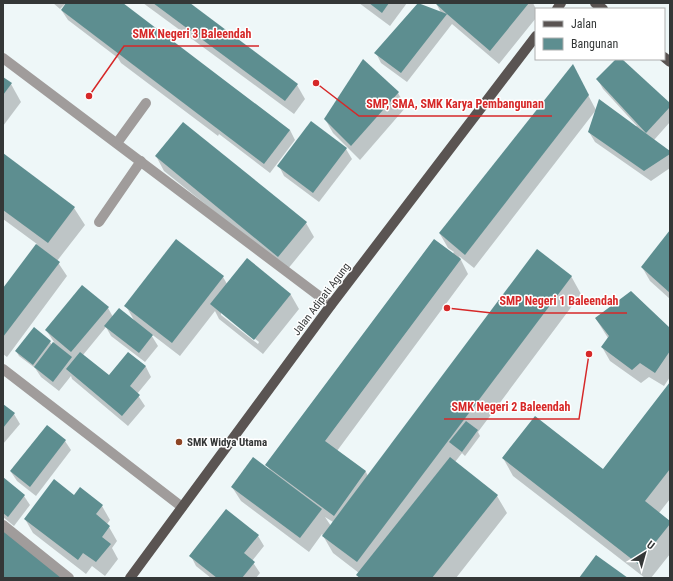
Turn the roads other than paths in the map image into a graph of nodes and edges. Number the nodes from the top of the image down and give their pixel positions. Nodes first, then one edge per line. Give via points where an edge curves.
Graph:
1 (535, 37) edge
2 (3, 58) edge
3 (146, 103) dead end
4 (117, 143) junction
5 (141, 161) junction
6 (99, 222) dead end
7 (331, 305) junction
8 (3, 369) edge
9 (182, 508) junction
10 (3, 525) edge
11 (70, 578) edge
12 (130, 578) edge

1 - 7 main road, Jalan Adipati Agung
2 - 4 street
3 - 4 street
4 - 5 street
5 - 6 street
5 - 7 street
7 - 9 main road, Jalan Adipati Agung
8 - 9 street
9 - 12 main road, Jalan Adipati Agung
10 - 11 street

